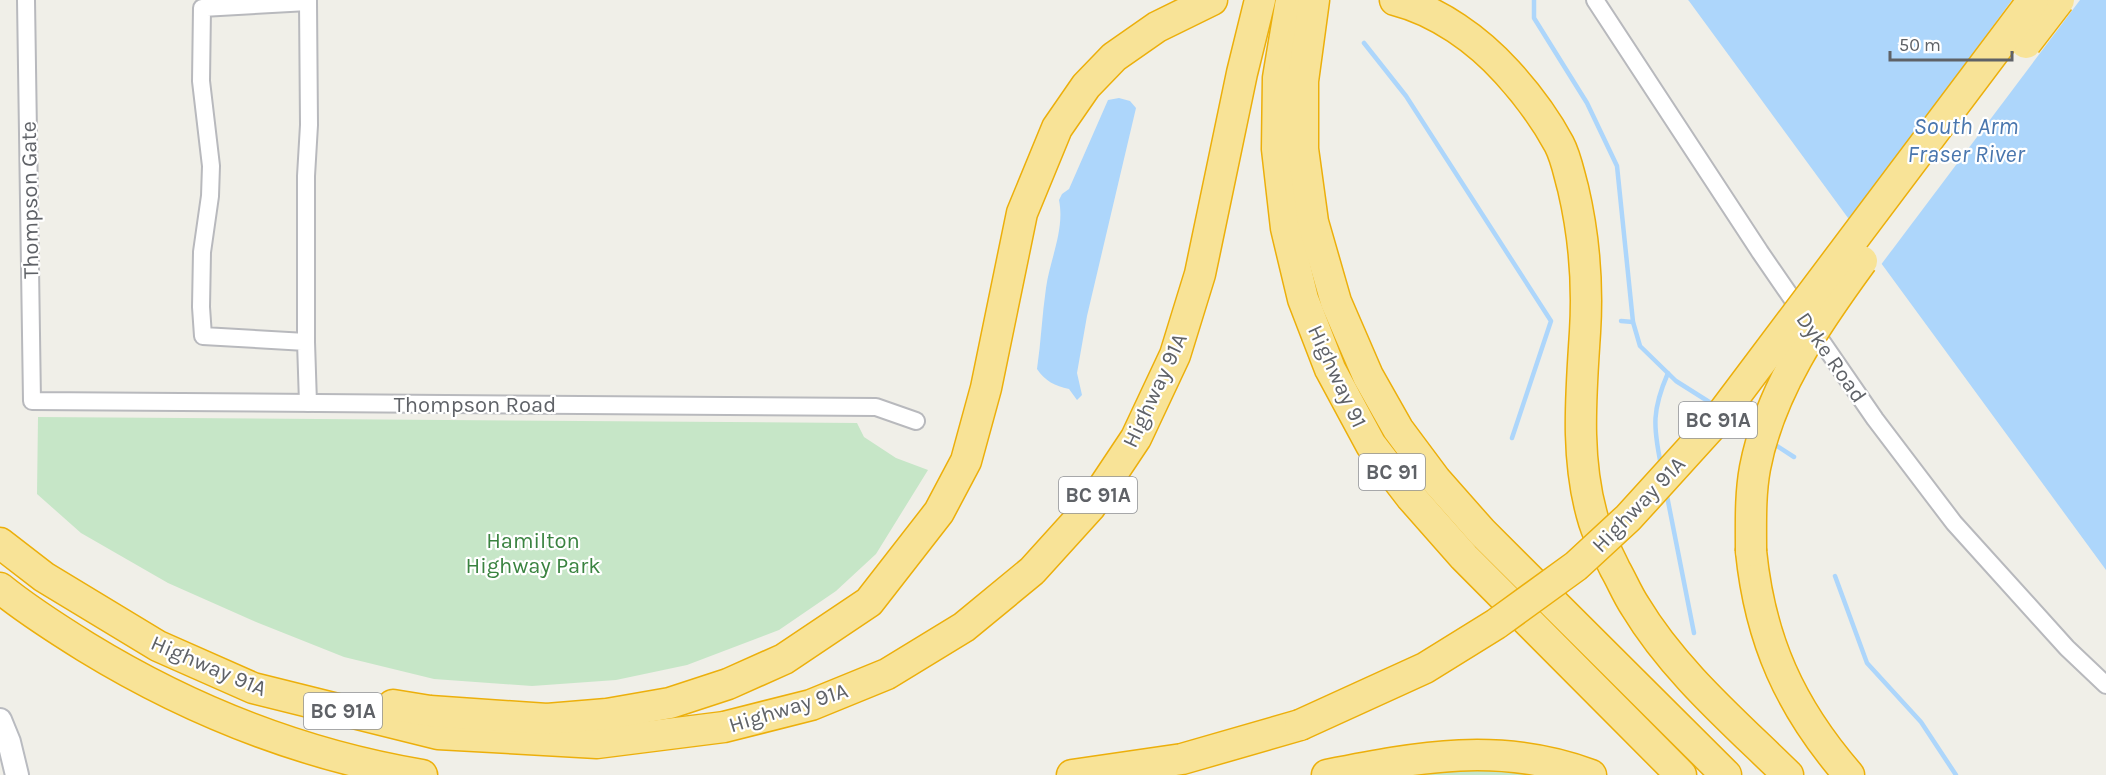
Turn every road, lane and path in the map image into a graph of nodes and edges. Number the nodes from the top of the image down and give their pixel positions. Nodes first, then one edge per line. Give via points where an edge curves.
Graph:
1 (27, 0) edge
2 (1212, 0) edge
3 (1260, 0) edge
4 (1291, 0) edge
5 (1314, 0) edge
6 (1395, 0) edge
7 (1595, 0) edge
8 (2033, 0) edge
9 (2059, 0) edge
10 (308, 1) edge
11 (1291, 80) junction
12 (306, 342) junction
13 (32, 401) joint
14 (308, 403) junction
15 (916, 421) dead end
16 (0, 542) edge
17 (0, 588) edge
18 (2106, 685) edge
19 (0, 720) edge
20 (17, 775) edge
21 (422, 775) edge
22 (1072, 775) edge
23 (1327, 775) edge
24 (1592, 775) edge
25 (1681, 775) edge
26 (1726, 775) edge
27 (1788, 775) edge
28 (1849, 775) edge

1 - 13 street, Thompson Gate
2 - 16 highway via 1157,27 1114,57 1086,86 1057,128 1022,213 986,388 966,461 939,512 869,602 784,659 747,676 670,703 547,719 430,711 355,699 252,668 162,627
3 - 16 highway, Highway 91A / BC 91A via 1200,274 1175,355 1136,438 1090,507 1032,571 964,627 887,674 811,705 724,727 597,743 438,734 242,684 158,646 44,578
4 - 11 highway, Highway 91 / BC 91
5 - 11 highway, Highway 91 / BC 91
6 - 27 highway via 1442,21 1480,45 1522,87 1560,146 1580,217 1585,266 1582,445 1594,523 1634,606 1661,644 1691,680
7 - 18 street, Dyke Road via 1875,419 1954,523 2067,648
8 - 22 highway, Highway 91A / BC 91A, bridge via 1718,419 1628,518 1576,566 1496,624 1425,668 1300,725 1182,759
9 - 28 highway, bridge via 1846,283 1794,361 1765,428 1751,507 1751,551 1764,626 1780,672 1819,739
10 - 12 street
10 - 12 street via 202,8 201,81 211,166 201,252 203,336
11 - 25 highway, Highway 91 / BC 91 via 1277,149 1286,228 1303,299 1330,369 1371,445 1464,557
11 - 26 highway, Highway 91 / BC 91 via 1313,222 1336,302 1368,376 1398,429 1482,532
12 - 14 street
13 - 14 street, Thompson Road
14 - 15 street, Thompson Road via 876,407
17 - 21 highway, Highway 91A / BC 91A via 58,630 134,676 219,716 291,743
19 - 20 main road
23 - 24 highway via 1396,761 1481,754 1519,756

